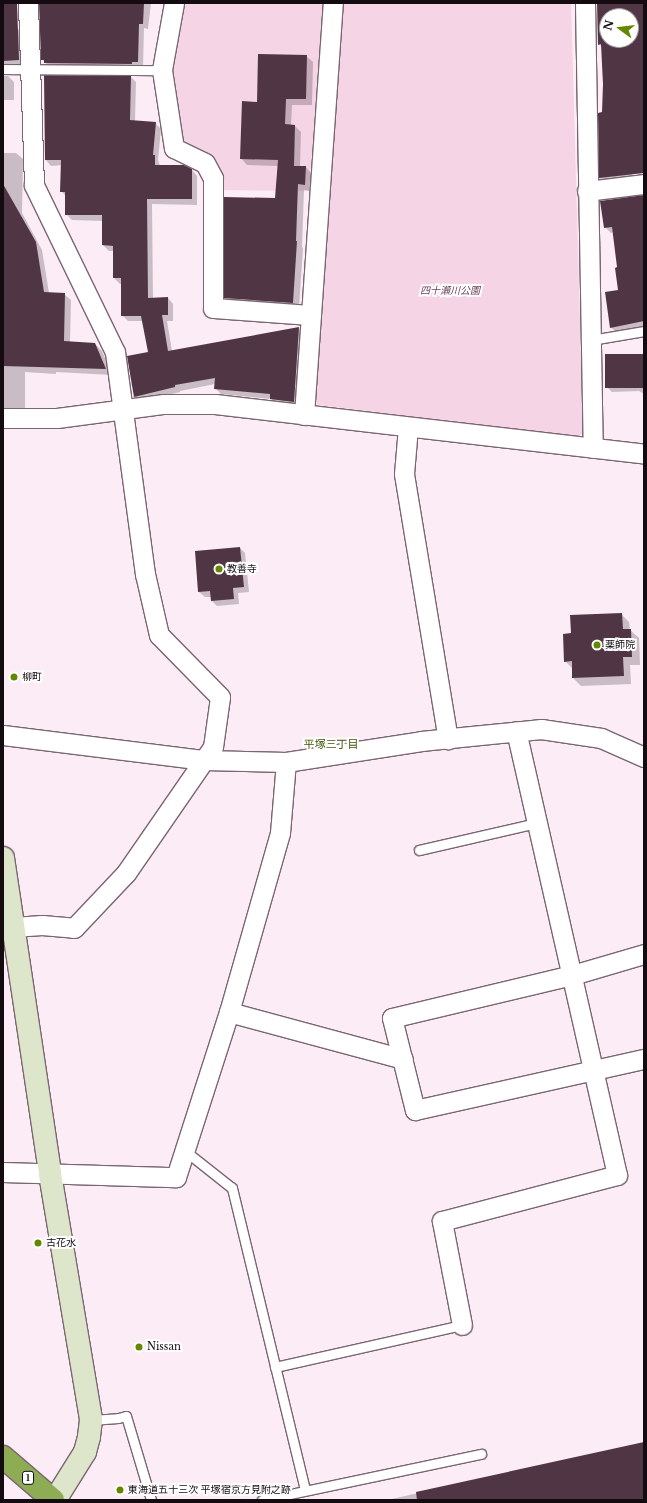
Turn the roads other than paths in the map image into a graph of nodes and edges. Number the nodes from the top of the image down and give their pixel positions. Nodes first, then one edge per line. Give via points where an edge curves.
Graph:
1 (28, 3) edge
2 (174, 3) edge
3 (333, 3) edge
4 (585, 3) edge
5 (3, 69) edge
6 (30, 69) junction
7 (162, 70) junction
8 (644, 184) edge
9 (587, 191) junction
10 (311, 315) junction
11 (644, 331) edge
12 (591, 340) junction
13 (123, 408) junction
14 (304, 415) junction
15 (3, 418) edge
16 (408, 427) junction
17 (593, 448) junction
18 (644, 454) edge
19 (516, 731) junction
20 (3, 735) edge
21 (448, 739) junction
22 (644, 757) edge
23 (204, 760) junction
24 (286, 762) junction
25 (537, 823) junction
26 (419, 850) dead end
27 (3, 858) edge
28 (13, 927) junction
29 (644, 954) edge
30 (572, 975) junction
31 (229, 1012) junction
32 (644, 1058) edge
33 (403, 1059) junction
34 (594, 1070) junction
35 (184, 1150) junction
36 (3, 1172) edge
37 (50, 1174) junction
38 (462, 1325) joint
39 (275, 1367) junction
40 (91, 1420) junction
41 (481, 1454) dead end
42 (3, 1457) edge
43 (304, 1490) junction
44 (54, 1500) edge
45 (151, 1500) edge
46 (262, 1500) edge

1 - 6 street
2 - 7 street
3 - 10 street
4 - 9 street
5 - 6 lane
6 - 7 lane
6 - 13 street via 34,185 115,352
7 - 10 street via 174,148 204,163 212,178 213,308
8 - 9 street
9 - 12 street
10 - 14 street
11 - 12 lane
12 - 17 street
13 - 14 street via 164,404 215,404
13 - 15 street via 57,418
13 - 23 street via 145,574 159,635 220,697 213,747
14 - 16 street
16 - 17 street
16 - 21 street via 404,474
17 - 18 street
19 - 21 street
19 - 22 street via 541,729 601,738
19 - 25 street
20 - 23 street
21 - 24 street via 421,740
23 - 24 street
23 - 28 street via 126,873 74,928 42,925
24 - 31 street via 280,833
25 - 26 lane
25 - 30 street
27 - 28 street
28 - 37 street
29 - 30 street
30 - 33 street via 392,1018
30 - 34 street
31 - 33 street
31 - 35 street
32 - 34 street
33 - 34 street via 415,1110
34 - 38 street via 617,1175 442,1221
35 - 37 street via 176,1178
35 - 39 lane via 232,1188
36 - 37 street
37 - 40 street
38 - 39 lane
39 - 43 lane
40 - 44 street via 85,1452
40 - 45 lane via 126,1416
41 - 43 lane
42 - 44 highway, 1
43 - 46 lane

